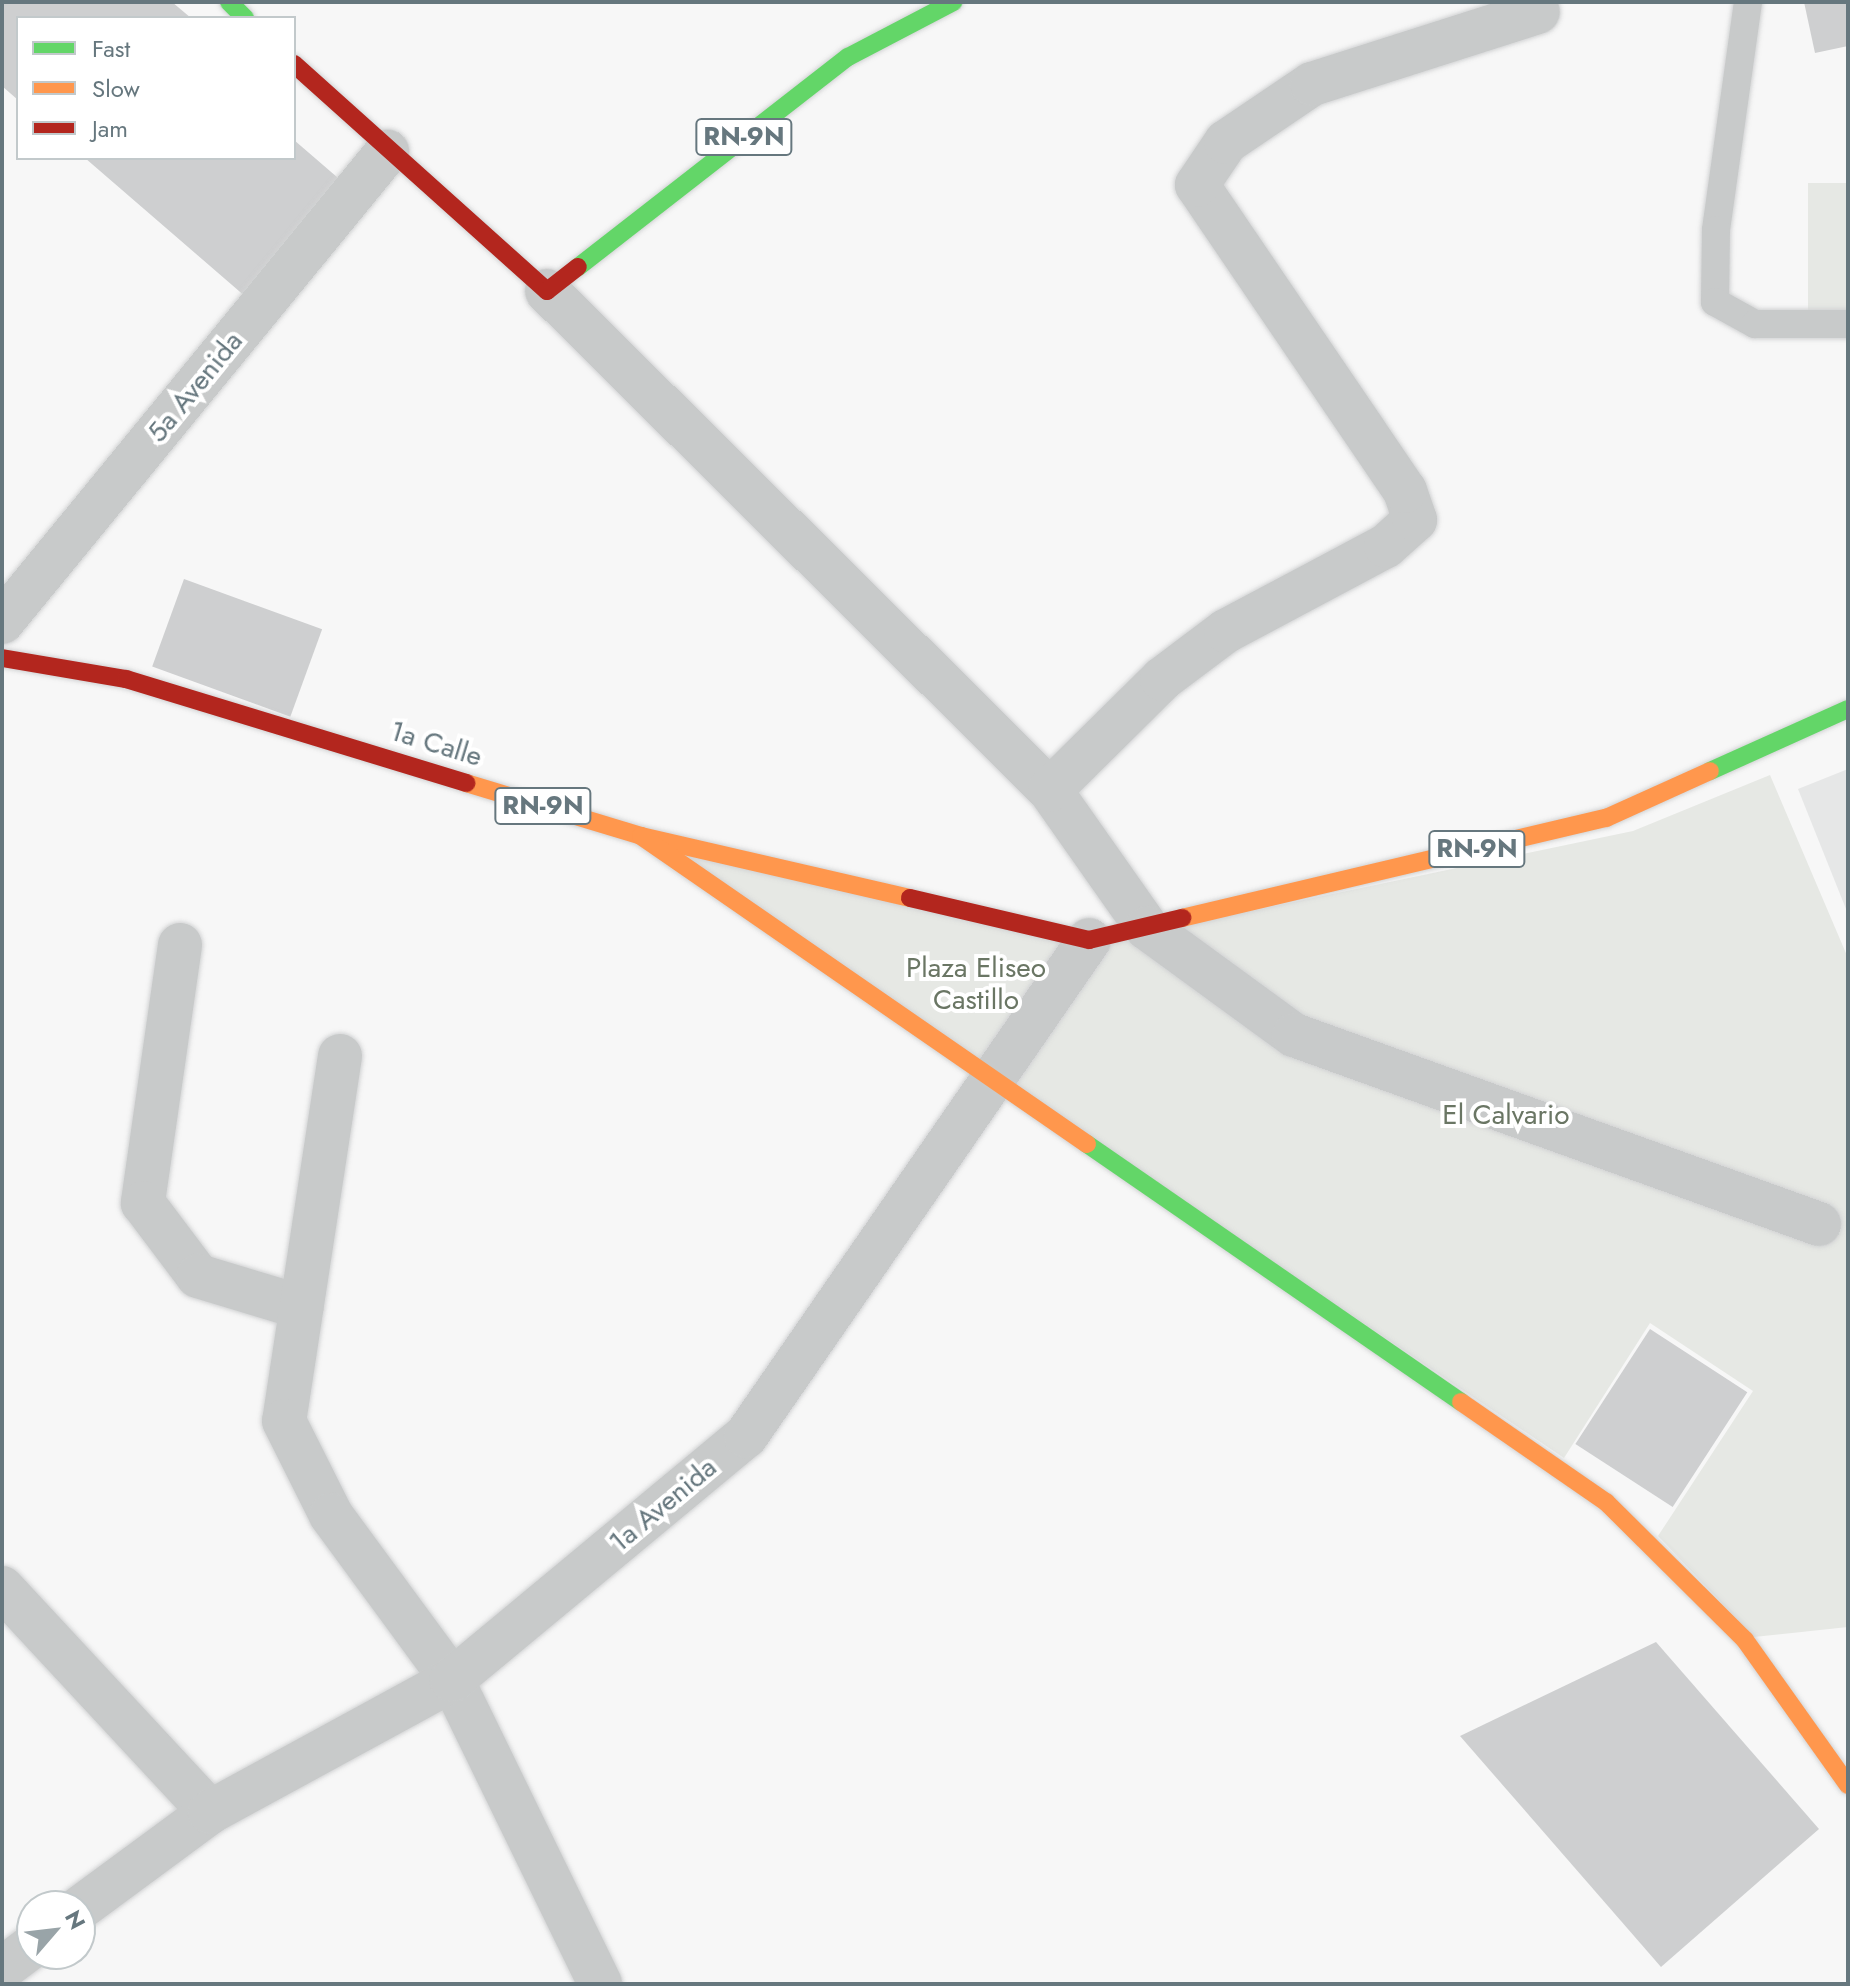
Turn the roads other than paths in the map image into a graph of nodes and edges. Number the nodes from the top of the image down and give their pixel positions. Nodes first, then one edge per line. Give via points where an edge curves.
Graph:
1 (953, 2) edge
2 (1748, 2) edge
3 (1538, 12) dead end
4 (296, 66) edge
5 (387, 152) junction
6 (547, 291) junction
7 (1848, 324) edge
8 (2, 622) edge
9 (2, 658) edge
10 (1848, 709) edge
11 (1050, 790) junction
12 (641, 836) junction
13 (1147, 928) junction
14 (1089, 940) junction
15 (180, 945) dead end
16 (340, 1056) dead end
17 (993, 1076) junction
18 (1819, 1224) dead end
19 (301, 1307) junction
20 (2, 1588) edge
21 (452, 1680) junction
22 (1848, 1785) edge
23 (210, 1812) junction
24 (96, 1896) edge
25 (600, 1984) edge

1 - 6 main road, RN-9N via 848,57
2 - 7 lane via 1716,230 1715,302 1755,324
3 - 11 street via 1312,84 1226,142 1197,185 1405,491 1415,520 1386,546 1226,631 1162,679
4 - 5 main road
5 - 6 main road
5 - 8 street, 5a Avenida
6 - 11 street
9 - 12 main road, 1a Calle / RN-9N via 42,659 126,679
10 - 13 main road, RN-9N via 1606,818
11 - 13 street
12 - 14 main road, 1a Calle / RN-9N
12 - 17 main road
13 - 14 main road, RN-9N
13 - 18 street via 1294,1035
14 - 17 street, 1a Avenida
15 - 19 street via 143,1203 198,1276
16 - 19 street
17 - 21 street, 1a Avenida via 746,1436
17 - 22 main road via 1606,1502 1745,1640
19 - 21 street via 284,1421 331,1515
20 - 23 street
21 - 23 street, 1a Avenida
21 - 25 street
23 - 24 street, 1a Avenida

